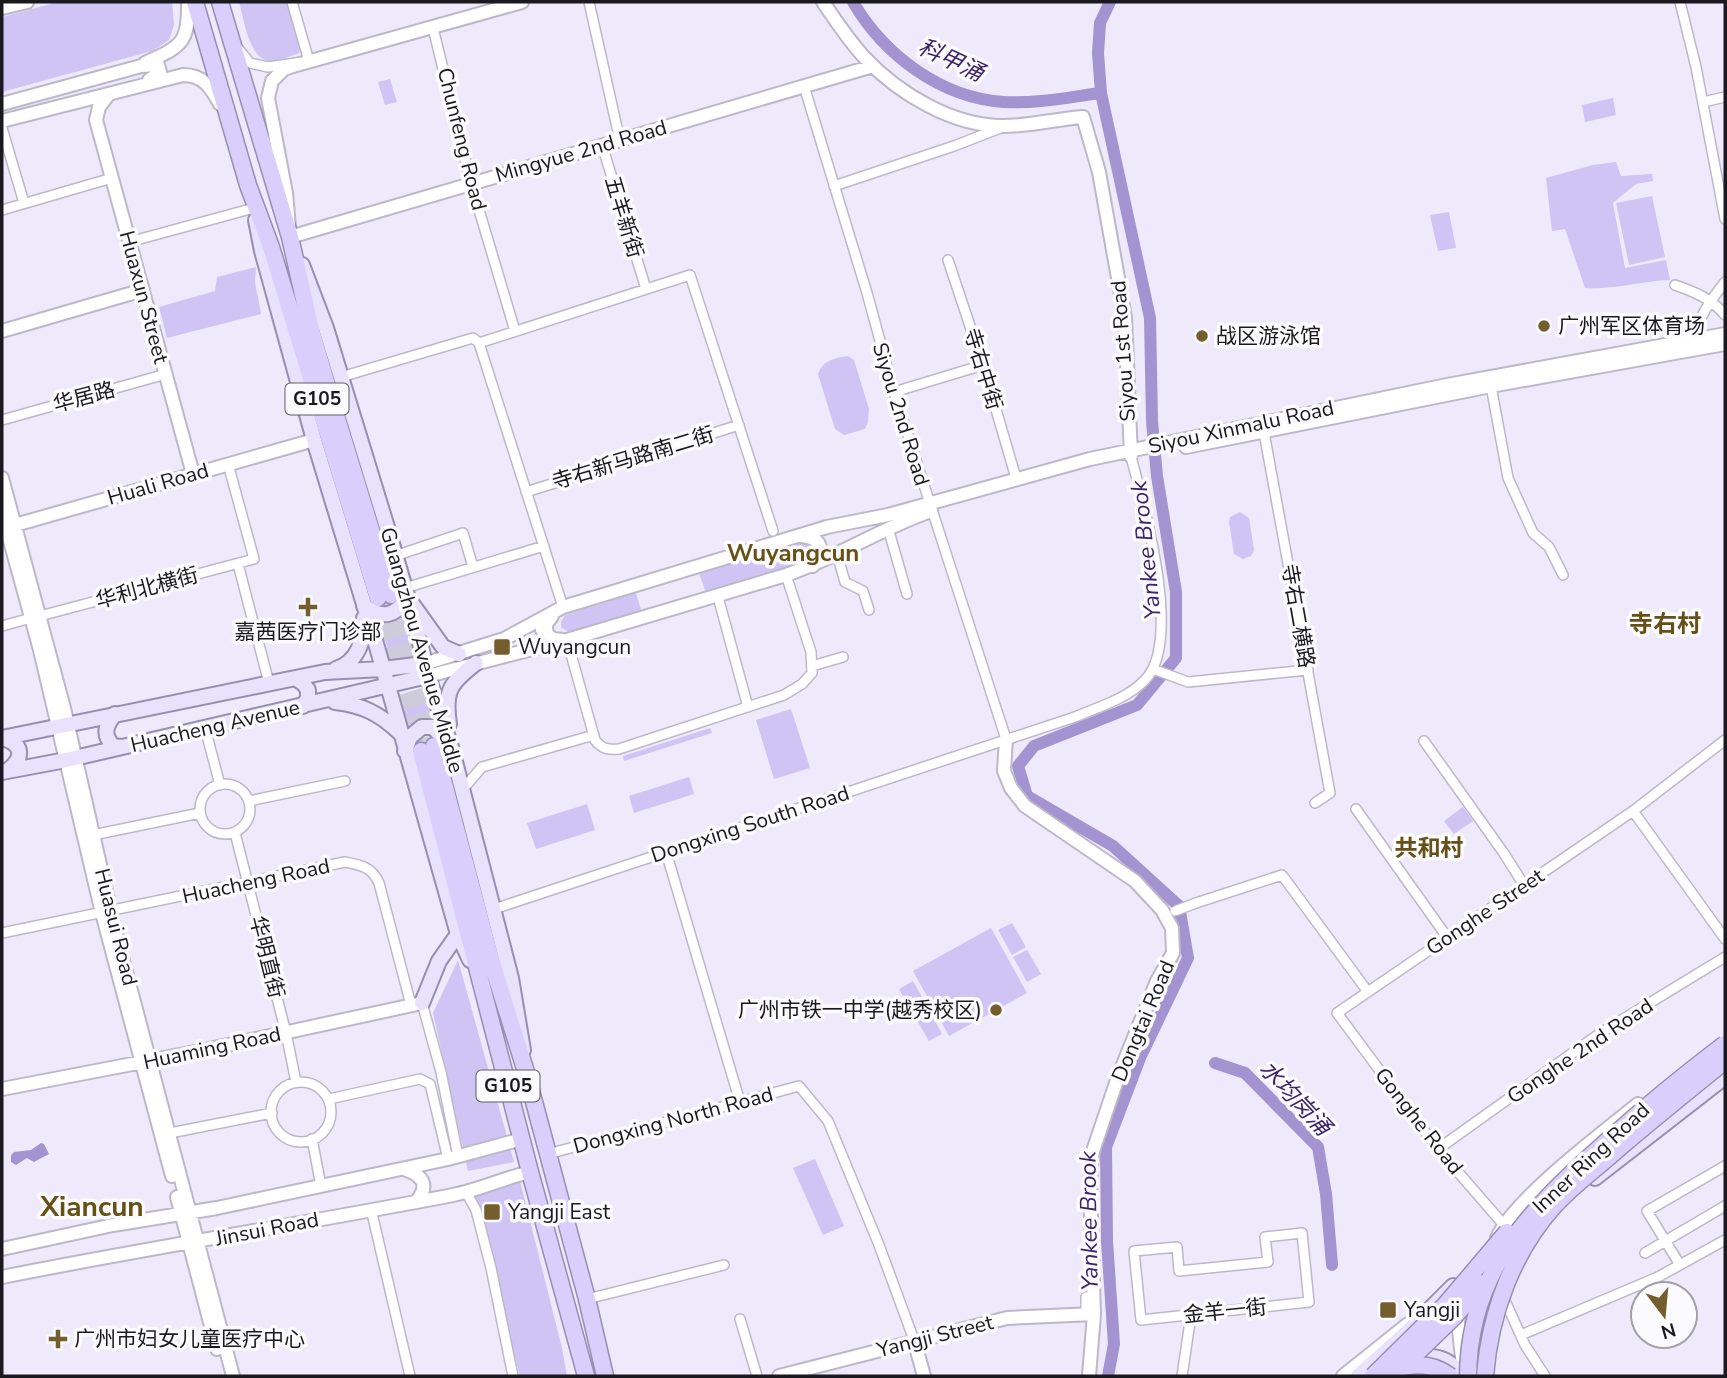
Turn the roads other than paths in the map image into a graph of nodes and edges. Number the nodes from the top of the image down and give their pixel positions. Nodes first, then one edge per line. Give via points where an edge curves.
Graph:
1 (27, 2) edge
2 (187, 2) edge
3 (195, 2) edge
4 (220, 2) edge
5 (292, 2) edge
6 (522, 2) edge
7 (589, 2) edge
8 (823, 2) edge
9 (1680, 2) edge
10 (484, 7) edge
11 (2, 8) edge
12 (433, 28) junction
13 (232, 41) junction
14 (309, 61) junction
15 (141, 66) junction
16 (873, 66) junction
17 (139, 85) junction
18 (804, 86) junction
19 (109, 94) junction
20 (1725, 97) edge
21 (1703, 102) junction
22 (2, 104) edge
23 (65, 105) junction
24 (96, 120) junction
25 (2, 121) edge
26 (230, 126) junction
27 (1004, 126) junction
28 (2, 128) edge
29 (620, 141) junction
30 (602, 145) junction
31 (112, 178) junction
32 (471, 183) junction
33 (834, 186) junction
34 (24, 203) junction
35 (254, 205) junction
36 (2, 210) edge
37 (1725, 219) edge
38 (290, 237) junction
39 (130, 242) junction
40 (948, 260) dead end
41 (1725, 282) edge
42 (1675, 285) dead end
43 (646, 289) junction
44 (143, 290) junction
45 (1710, 300) junction
46 (1725, 315) edge
47 (2, 331) edge
48 (515, 331) junction
49 (1725, 334) edge
50 (1692, 341) junction
51 (479, 343) junction
52 (1725, 344) edge
53 (983, 365) junction
54 (166, 374) junction
55 (341, 377) junction
56 (1491, 386) junction
57 (894, 392) junction
58 (2, 420) edge
59 (739, 425) junction
60 (1263, 427) junction
61 (314, 440) junction
62 (1134, 453) junction
63 (228, 464) junction
64 (193, 474) junction
65 (2, 478) edge
66 (1016, 478) junction
67 (526, 492) junction
68 (930, 507) junction
69 (2, 512) edge
70 (8, 527) edge
71 (888, 528) junction
72 (773, 531) dead end
73 (799, 535) junction
74 (544, 546) junction
75 (837, 554) junction
76 (395, 555) junction
77 (237, 564) junction
78 (813, 566) junction
79 (473, 567) junction
80 (786, 575) junction
81 (1563, 575) dead end
82 (907, 594) dead end
83 (389, 597) junction
84 (718, 597) junction
85 (563, 607) junction
86 (869, 610) dead end
87 (36, 617) junction
88 (2, 626) edge
89 (567, 640) junction
90 (377, 647) junction
91 (459, 654) junction
92 (843, 657) dead end
93 (476, 663) junction
94 (812, 666) junction
95 (383, 669) junction
96 (1153, 669) junction
97 (426, 670) junction
98 (1308, 670) junction
99 (325, 672) junction
100 (295, 678) junction
101 (269, 683) junction
102 (432, 692) junction
103 (327, 701) junction
104 (303, 706) junction
105 (748, 707) junction
106 (115, 714) junction
107 (63, 725) junction
108 (205, 728) junction
109 (400, 733) junction
110 (593, 735) junction
111 (2, 738) edge
112 (1006, 740) junction
113 (1725, 740) edge
114 (1424, 741) dead end
115 (123, 747) junction
116 (420, 749) junction
117 (452, 750) junction
118 (70, 759) junction
119 (5, 771) edge
120 (345, 781) dead end
121 (220, 785) junction
122 (463, 789) junction
123 (249, 801) junction
124 (1315, 803) dead end
125 (1356, 809) dead end
126 (1633, 811) junction
127 (200, 813) junction
128 (235, 833) junction
129 (93, 835) junction
130 (666, 852) junction
131 (248, 883) junction
132 (1524, 885) junction
133 (494, 908) junction
134 (106, 912) junction
135 (1170, 913) junction
136 (2, 933) edge
137 (457, 933) junction
138 (1447, 937) junction
139 (1725, 939) edge
140 (1725, 957) edge
141 (1368, 992) junction
142 (487, 1000) junction
143 (417, 1004) junction
144 (1337, 1013) joint
145 (286, 1033) junction
146 (1725, 1047) edge
147 (1725, 1061) edge
148 (146, 1062) junction
149 (526, 1072) junction
150 (1725, 1077) edge
151 (296, 1082) junction
152 (2, 1089) edge
153 (328, 1099) junction
154 (740, 1102) junction
155 (272, 1113) junction
156 (1629, 1121) junction
157 (170, 1133) junction
158 (312, 1139) junction
159 (522, 1139) junction
160 (1604, 1146) junction
161 (1438, 1149) junction
162 (548, 1154) junction
163 (453, 1157) junction
164 (1572, 1159) junction
165 (1725, 1166) edge
166 (403, 1168) junction
167 (530, 1172) junction
168 (321, 1186) junction
169 (466, 1192) junction
170 (417, 1200) junction
171 (1725, 1206) edge
172 (1554, 1207) junction
173 (371, 1209) junction
174 (186, 1214) junction
175 (1528, 1215) junction
176 (1504, 1225) junction
177 (1524, 1237) junction
178 (1725, 1240) edge
179 (1667, 1241) junction
180 (193, 1242) junction
181 (1494, 1247) junction
182 (2, 1249) edge
183 (1645, 1254) dead end
184 (724, 1265) dead end
185 (1680, 1265) junction
186 (1494, 1266) dead end
187 (2, 1277) edge
188 (1478, 1282) dead end
189 (1500, 1289) junction
190 (1086, 1297) dead end
191 (587, 1298) junction
192 (1429, 1310) junction
193 (1455, 1313) junction
194 (1090, 1314) junction
195 (1191, 1315) junction
196 (740, 1319) dead end
197 (572, 1329) junction
198 (1521, 1335) junction
199 (597, 1336) junction
200 (914, 1340) junction
201 (1389, 1374) edge
202 (1472, 1374) edge
203 (225, 1376) edge
204 (233, 1376) edge
205 (410, 1376) edge
206 (513, 1376) edge
207 (578, 1376) edge
208 (586, 1376) edge
209 (605, 1376) edge
210 (612, 1376) edge
211 (757, 1376) edge
212 (779, 1376) edge
213 (924, 1376) edge
214 (1089, 1376) edge
215 (1182, 1376) edge
216 (1343, 1376) edge
217 (1357, 1376) edge
218 (1373, 1376) edge
219 (1450, 1376) edge
220 (1545, 1376) edge

1 - 11 street
2 - 15 street via 184,39
3 - 26 highway, Guangzhou Avenue Middle / G105
4 - 13 highway, Guangzhou Avenue Middle / G105
5 - 14 street
6 - 10 street
7 - 29 street
8 - 16 street
9 - 21 street
10 - 12 street
12 - 14 street
12 - 32 street, Chunfeng Road
13 - 14 street via 250,63 268,67
13 - 38 highway, Guangzhou Avenue Middle / G105
14 - 38 street via 277,75 268,98
15 - 17 street via 155,63 160,69
15 - 22 street
16 - 18 street, Mingyue 2nd Road
16 - 27 street via 908,93 946,113
17 - 19 street
17 - 26 street via 183,75 197,77 209,85
18 - 29 street, Mingyue 2nd Road
18 - 33 street, Siyou 2nd Road
19 - 23 street
19 - 24 street
20 - 21 street
21 - 37 street
23 - 24 street via 84,110
23 - 25 street
24 - 31 street, Huaxun Street
26 - 35 highway, Guangzhou Avenue Middle / G105
27 - 33 street
27 - 62 street, Siyou 1st Road via 1083,117 1099,172 1125,317
28 - 34 street
29 - 30 street, Mingyue 2nd Road
30 - 32 street, Mingyue 2nd Road
30 - 43 street, 五羊新街
31 - 34 street
31 - 39 street, Huaxun Street
32 - 38 street, Mingyue 2nd Road
32 - 48 street, Chunfeng Road
33 - 57 street, Siyou 2nd Road
34 - 36 street
35 - 39 street
35 - 61 main road, Guangzhou Avenue Middle via 262,251
35 - 83 highway, Guangzhou Avenue Middle / G105
38 - 55 main road, Guangzhou Avenue Middle
38 - 83 highway, Guangzhou Avenue Middle / G105
39 - 44 street, Huaxun Street
40 - 53 street, 寺右中街
41 - 45 street
42 - 45 street
43 - 48 street
43 - 59 street via 690,275
44 - 47 street
44 - 54 street, Huaxun Street
45 - 46 street
45 - 50 street
48 - 51 street
49 - 50 street, Siyou Xinmalu Road
50 - 60 street, Siyou Xinmalu Road via 1447,385
51 - 55 street via 473,338
51 - 67 street
52 - 56 street, Siyou Xinmalu Road
53 - 57 street
53 - 66 street, 寺右中街
54 - 58 street, 华居路
54 - 64 street, Huaxun Street
55 - 76 main road, Guangzhou Avenue Middle
56 - 60 street, Siyou Xinmalu Road
56 - 81 street via 1508,478 1533,533 1549,547
57 - 68 street, Siyou 2nd Road
59 - 67 street, 寺右新马路南二街
59 - 72 street
60 - 62 street, Siyou Xinmalu Road
60 - 98 street, 寺右二横路
61 - 63 street, Huali Road
61 - 83 main road, Guangzhou Avenue Middle
62 - 66 street, Siyou Xinmalu Road
62 - 68 street, Siyou Xinmalu Road
62 - 96 street, Siyou 1st Road via 1163,626
63 - 64 street, Huali Road
63 - 77 street, 华利北横街 via 254,559
64 - 70 street, Huali Road
65 - 70 street, Huasui Road
66 - 68 street, Siyou Xinmalu Road
67 - 74 street
68 - 71 street, Siyou Xinmalu Road
68 - 73 street, Siyou Xinmalu Road
68 - 112 street, Siyou 2nd Road
69 - 70 street, Huasui Road
70 - 87 street, Huasui Road
71 - 75 street, Siyou Xinmalu Road
71 - 82 street
73 - 78 street via 815,538 819,544 820,555
73 - 85 street, Siyou Xinmalu Road
74 - 79 street
74 - 85 street
75 - 78 street, Siyou Xinmalu Road
75 - 86 street via 845,582 863,591
76 - 79 street via 463,533
76 - 83 main road, Guangzhou Avenue Middle
77 - 87 street, 华利北横街
77 - 101 street
78 - 80 street, Siyou Xinmalu Road
79 - 83 street
80 - 84 street, Siyou Xinmalu Road
80 - 94 street
83 - 90 main road, Guangzhou Avenue Middle
83 - 91 main road via 443,647
83 - 97 main road, Guangzhou Avenue Middle
83 - 99 main road via 357,652 345,666
84 - 89 street, Siyou Xinmalu Road
84 - 105 street
85 - 89 street via 542,630 546,628 553,639
85 - 91 street, Siyou Xinmalu Road via 504,639
87 - 88 street, 华利北横街
87 - 107 street, Huasui Road
89 - 93 street, Siyou Xinmalu Road
89 - 110 street
90 - 95 main road, Guangzhou Avenue Middle
90 - 97 main road via 387,657
91 - 97 street, Siyou Xinmalu Road
92 - 94 street
93 - 97 street, Siyou Xinmalu Road
93 - 117 main road via 448,693
94 - 105 street via 802,684
95 - 97 main road, Huacheng Avenue
95 - 99 main road, Huacheng Avenue
95 - 102 main road via 421,681
95 - 109 main road, Guangzhou Avenue Middle
96 - 98 street via 1188,682
96 - 112 street via 1132,691 1075,717
97 - 102 main road, Guangzhou Avenue Middle
97 - 103 main road, Huacheng Avenue
98 - 124 street, 寺右二横路 via 1330,793
99 - 100 main road, Huacheng Avenue
100 - 101 main road, Huacheng Avenue
100 - 104 main road via 308,690
101 - 106 main road, Huacheng Avenue
102 - 117 main road, Guangzhou Avenue Middle
103 - 104 main road, Huacheng Avenue
103 - 109 main road via 375,712
104 - 108 main road, Huacheng Avenue
105 - 110 street via 619,749 600,747
106 - 107 main road, Huacheng Avenue
106 - 115 main road via 105,730 107,739 113,746
107 - 111 main road, Huacheng Avenue
107 - 118 street, Huasui Road
108 - 115 main road, Huacheng Avenue
108 - 121 street
109 - 116 main road, Guangzhou Avenue Middle
110 - 122 street via 482,767
111 - 119 main road via 18,746 20,755
112 - 130 street, Dongxing South Road
112 - 135 street, Dongtai Road via 1004,771 1025,806 1135,881
113 - 126 street, Gonghe Street
114 - 132 street
115 - 118 main road, Huacheng Avenue
116 - 117 main road via 413,732 427,726 437,730
116 - 137 main road, Guangzhou Avenue Middle
116 - 142 highway, Guangzhou Avenue Middle / G105
116 - 149 highway, Guangzhou Avenue Middle / G105
117 - 122 main road, Guangzhou Avenue Middle
118 - 119 main road, Huacheng Avenue
118 - 129 street, Huasui Road
118 - 134 street, Huasui Road
120 - 123 street
121 - 123 street via 235,786
121 - 127 street via 205,794
122 - 133 main road, Guangzhou Avenue Middle
123 - 128 street via 248,821
125 - 138 street
126 - 132 street, Gonghe Street
126 - 139 street
127 - 128 street via 212,831
127 - 129 street
128 - 131 street, 华明直街
129 - 134 street, Huasui Road
130 - 133 street, Dongxing South Road
130 - 154 street
131 - 134 street, Huacheng Road
131 - 143 street, Huacheng Road via 345,862 368,868 379,883
131 - 145 street, 华明直街
132 - 138 street, Gonghe Street
133 - 149 main road, Guangzhou Avenue Middle via 517,1002
134 - 136 street, Huacheng Road
134 - 148 street, Huasui Road
135 - 141 street, bridge via 1282,875
135 - 194 street, Dongtai Road via 1173,953 1118,1077 1092,1154
137 - 142 main road, Guangzhou Avenue Middle
137 - 143 main road
138 - 141 street, Gonghe Street
140 - 161 street, Gonghe 2nd Road via 1602,1032
141 - 144 street, Gonghe Street
142 - 159 highway, Guangzhou Avenue Middle / G105
143 - 145 street, Huaming Road
143 - 163 street via 441,1072
144 - 161 street, Gonghe Road
145 - 148 street, Huaming Road
145 - 151 street, 华明直街
146 - 156 highway, Inner Ring Road, bridge
146 - 160 main road
146 - 164 street via 1691,1061
147 - 172 highway, Inner Ring Road, bridge
148 - 152 street, Huaming Road
148 - 157 street, Huasui Road
148 - 174 street, Huasui Road
149 - 162 highway, Guangzhou Avenue Middle / G105
150 - 177 main road
151 - 153 street via 316,1085
151 - 155 street via 279,1091
153 - 158 street via 330,1121 326,1130
153 - 163 street via 420,1079 427,1082
154 - 162 street, Dongxing North Road
154 - 200 street, Dongxing North Road via 799,1086 828,1121
155 - 157 street
155 - 158 street via 282,1134 299,1142
156 - 202 highway, Inner Ring Road, bridge via 1561,1182 1516,1233 1480,1301 1473,1326
156 - 218 highway, bridge via 1547,1186 1446,1304
157 - 174 street, Huasui Road
158 - 168 street
159 - 163 street, Jinsui Road
159 - 167 highway, Guangzhou Avenue Middle / G105
160 - 164 street
160 - 175 main road
161 - 176 street, Gonghe Road
162 - 191 highway, Guangzhou Avenue Middle / G105
163 - 166 street, Jinsui Road
164 - 176 street
165 - 179 street via 1647,1210
166 - 168 street, Jinsui Road
166 - 170 street via 422,1178 424,1189
167 - 169 street, Jinsui Road
167 - 197 highway, Guangzhou Avenue Middle / G105
168 - 174 street, Jinsui Road
169 - 170 street, Jinsui Road
169 - 206 street via 476,1210
170 - 173 street, Jinsui Road
171 - 179 street
172 - 201 highway, bridge via 1454,1317
172 - 202 highway, Inner Ring Road, bridge via 1521,1254
173 - 180 street, Jinsui Road
173 - 205 street
174 - 180 street, Huasui Road
174 - 182 street, Jinsui Road
175 - 181 main road
175 - 193 street
176 - 181 street
177 - 186 main road
177 - 189 main road
178 - 185 street
179 - 183 street
179 - 185 street
180 - 187 street, Jinsui Road
180 - 203 street, Huasui Road
180 - 204 street, Huasui Road
181 - 192 main road
184 - 191 street
185 - 198 street
188 - 193 main road
189 - 198 street
189 - 202 main road
190 - 194 street
191 - 199 highway, Guangzhou Avenue Middle / G105
192 - 193 street
192 - 216 street
192 - 217 main road
193 - 201 main road
193 - 202 street via 1475,1335
194 - 200 street, Yangji Street via 1007,1318
194 - 214 street, Dongtai Road
195 - 195 street, 金羊一街 via 1141,1320 1134,1251 1177,1247 1179,1271 1242,1265 1268,1262 1265,1237 1302,1233 1309,1302
195 - 215 street
196 - 211 street
197 - 207 highway, G105
197 - 208 highway, Guangzhou Avenue Middle / G105
198 - 220 street
199 - 209 highway, Guangzhou Avenue Middle / G105
199 - 210 highway
200 - 212 street, Yangji Street
200 - 213 street
201 - 202 main road via 1420,1357 1437,1357
201 - 219 highway, bridge via 1423,1364

